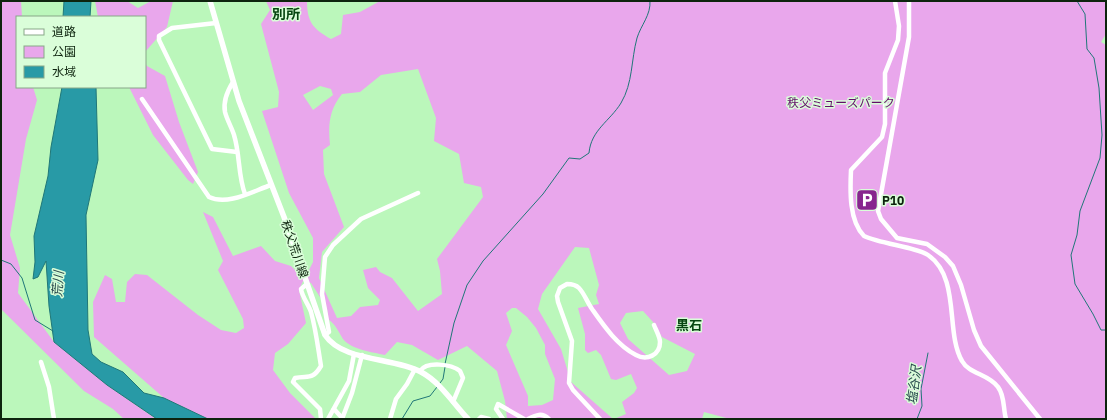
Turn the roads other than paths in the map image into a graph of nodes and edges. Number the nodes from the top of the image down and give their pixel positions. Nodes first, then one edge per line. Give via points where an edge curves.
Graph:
1 (210, 1) edge
2 (895, 1) edge
3 (909, 1) edge
4 (216, 23) junction
5 (233, 82) junction
6 (142, 99) dead end
7 (237, 152) junction
8 (271, 185) junction
9 (418, 193) dead end
10 (245, 194) junction
11 (307, 284) junction
12 (654, 325) dead end
13 (325, 335) junction
14 (354, 354) junction
15 (362, 355) junction
16 (41, 362) dead end
17 (417, 370) junction
18 (454, 402) junction
19 (334, 409) junction
20 (54, 419) edge
21 (321, 419) edge
22 (328, 419) edge
23 (342, 419) edge
24 (390, 419) edge
25 (468, 419) edge
26 (479, 419) edge
27 (489, 419) edge
28 (503, 419) edge
29 (524, 419) edge
30 (528, 419) edge
31 (549, 419) edge
32 (600, 419) edge
33 (1006, 419) edge
34 (1040, 419) edge

1 - 4 main road, 秩父荒川線
2 - 33 street via 899,26 898,40 885,73 884,130 882,137 851,170 855,222 864,236 928,255 943,271 950,296 958,353 968,368 987,376 998,387 1002,394
3 - 34 street via 909,36 878,211 897,238 927,244 953,266 981,346
4 - 5 main road, 秩父荒川線
4 - 7 street via 172,28 159,36 159,40 212,149
5 - 7 street via 225,101 225,112 234,135
5 - 8 main road, 秩父荒川線
6 - 10 street via 210,197 216,200 230,200
7 - 10 street
8 - 10 street
8 - 11 main road, 秩父荒川線
9 - 13 street via 361,219 333,245 325,257 322,294 329,332
11 - 13 main road, 秩父荒川線
11 - 21 street via 301,292 311,314 321,366 313,376 294,378 293,382 320,408
12 - 32 street via 660,347 650,358 643,358 616,339 578,288 567,284 558,291 558,302 573,349 569,383
13 - 14 main road, 秩父荒川線 via 339,348
14 - 15 main road, 秩父荒川線
14 - 19 street via 349,381
15 - 17 main road, 秩父荒川線
15 - 23 street
16 - 20 street via 50,387
17 - 18 main road, 秩父荒川線 via 435,382
17 - 18 street via 426,366 449,365 460,370 463,378
17 - 24 street via 396,399
18 - 25 main road, 秩父荒川線
19 - 22 street
19 - 23 street
26 - 27 street
28 - 29 street via 496,409 498,404
30 - 31 street via 539,414

